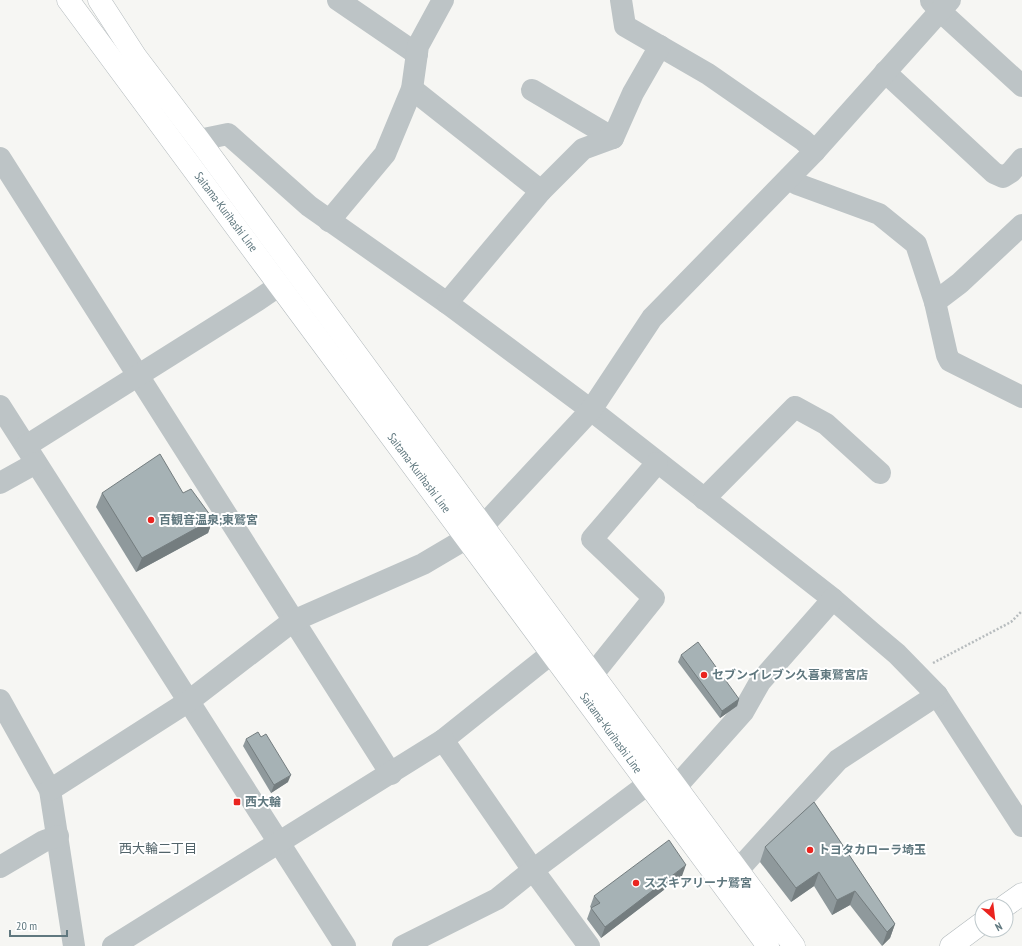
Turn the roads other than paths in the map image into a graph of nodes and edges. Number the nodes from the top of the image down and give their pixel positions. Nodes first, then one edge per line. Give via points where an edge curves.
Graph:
1 (68, 0) edge
2 (99, 0) edge
3 (338, 0) edge
4 (443, 0) edge
5 (621, 0) edge
6 (940, 4) edge
7 (660, 46) junction
8 (417, 54) junction
9 (885, 72) junction
10 (1022, 86) edge
11 (412, 89) junction
12 (532, 90) dead end
13 (613, 138) junction
14 (199, 140) junction
15 (815, 151) junction
16 (0, 158) edge
17 (1022, 159) edge
18 (789, 178) junction
19 (541, 192) junction
20 (329, 220) junction
21 (1022, 225) edge
22 (280, 285) junction
23 (935, 302) junction
24 (447, 303) junction
25 (138, 376) junction
26 (1022, 397) edge
27 (0, 406) edge
28 (591, 410) junction
29 (31, 454) junction
30 (657, 463) junction
31 (880, 473) dead end
32 (0, 483) edge
33 (704, 500) junction
34 (475, 532) junction
35 (833, 599) junction
36 (293, 621) junction
37 (552, 653) junction
38 (593, 674) junction
39 (936, 695) junction
40 (189, 701) junction
41 (1, 705) edge
42 (443, 740) junction
43 (391, 774) junction
44 (648, 784) junction
45 (676, 787) junction
46 (50, 790) junction
47 (1022, 826) edge
48 (58, 836) junction
49 (278, 842) junction
50 (0, 867) edge
51 (533, 870) junction
52 (738, 870) junction
53 (974, 929) edge
54 (74, 946) edge
55 (113, 946) edge
56 (345, 946) edge
57 (403, 946) edge
58 (589, 946) edge
59 (768, 946) edge
60 (794, 946) edge
61 (951, 946) edge

1 - 22 main road, Saitama-Kurihashi Line
2 - 14 main road, Saitama-Kurihashi Line via 136,57
3 - 8 street
4 - 8 street via 418,46
5 - 7 street via 625,26
6 - 9 street
6 - 10 street
7 - 13 street via 632,93
7 - 15 street via 708,74
8 - 11 street
9 - 15 street
9 - 17 street via 994,173 1003,176 1011,172
11 - 19 street
11 - 20 street via 385,154
12 - 13 street
13 - 19 street via 583,150
14 - 20 street via 228,134 309,206
14 - 34 main road, Saitama-Kurihashi Line
15 - 18 street
16 - 25 street
18 - 23 street via 797,184 879,214 916,244
18 - 28 street via 652,318
19 - 24 street
20 - 24 street
21 - 23 street via 960,283
22 - 25 street
22 - 34 main road, Saitama-Kurihashi Line
23 - 26 street via 950,361
24 - 28 street
25 - 29 street
25 - 36 street
27 - 29 street
28 - 30 street
28 - 34 street
29 - 32 street
29 - 40 street
30 - 33 street
30 - 38 street via 592,539 654,598
31 - 33 street via 826,424 795,407
33 - 35 street
34 - 36 street via 423,564
34 - 37 main road, Saitama-Kurihashi Line
34 - 38 main road, Saitama-Kurihashi Line
35 - 39 street via 897,654
35 - 45 street via 760,682 743,712
36 - 40 street
36 - 43 street
37 - 42 street
37 - 44 main road, Saitama-Kurihashi Line
38 - 45 main road, Saitama-Kurihashi Line
39 - 47 street
39 - 52 street via 838,760
40 - 46 street
40 - 49 street
41 - 46 street
42 - 43 street
42 - 51 street
43 - 49 street
44 - 51 street
44 - 59 main road, Saitama-Kurihashi Line
45 - 52 main road, Saitama-Kurihashi Line
46 - 48 street
48 - 50 street via 44,841
48 - 54 street
49 - 55 street
49 - 56 street
51 - 57 street via 497,899
51 - 58 street
52 - 60 main road, Saitama-Kurihashi Line
53 - 61 main road

